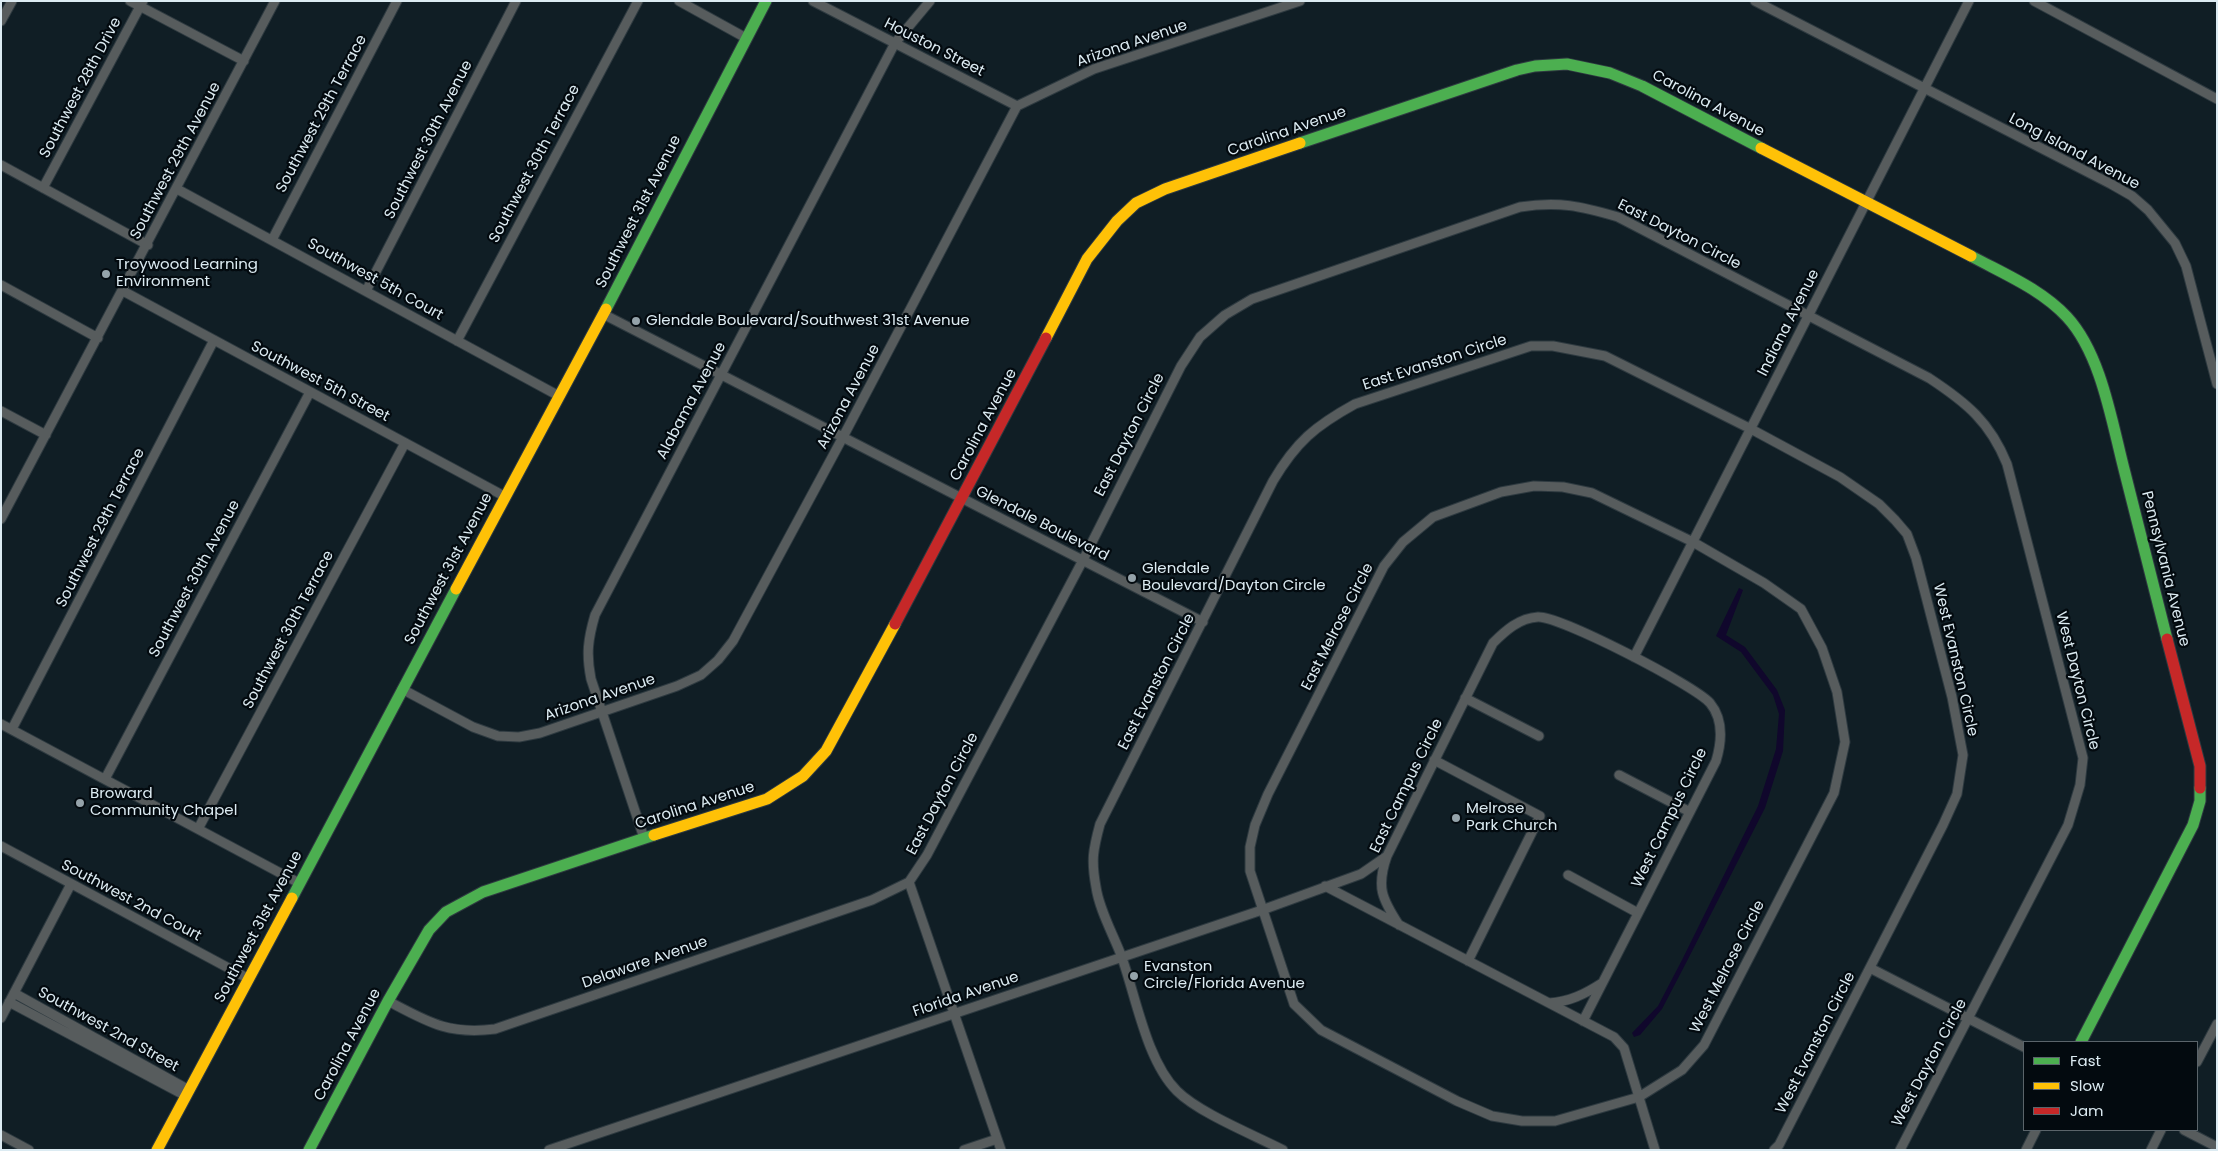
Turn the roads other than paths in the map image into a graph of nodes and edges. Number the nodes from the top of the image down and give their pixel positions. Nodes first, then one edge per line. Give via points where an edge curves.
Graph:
1 (12, 1) edge
2 (130, 1) edge
3 (275, 1) edge
4 (397, 1) edge
5 (516, 1) edge
6 (638, 1) edge
7 (679, 1) edge
8 (766, 1) edge
9 (813, 1) edge
10 (930, 1) edge
11 (1300, 1) edge
12 (1755, 1) edge
13 (1968, 1) edge
14 (2034, 1) edge
15 (141, 4) edge
16 (1, 21) edge
17 (746, 38) junction
18 (895, 43) junction
19 (244, 62) junction
20 (1924, 89) junction
21 (2217, 99) edge
22 (1017, 106) junction
23 (1, 165) edge
24 (43, 188) junction
25 (177, 189) junction
26 (1866, 203) junction
27 (272, 240) junction
28 (148, 245) junction
29 (1, 285) edge
30 (123, 291) junction
31 (366, 291) junction
32 (603, 314) junction
33 (1809, 316) junction
34 (98, 338) junction
35 (214, 340) junction
36 (457, 340) junction
37 (722, 375) junction
38 (2217, 384) edge
39 (310, 392) junction
40 (559, 396) junction
41 (1, 410) edge
42 (1751, 429) junction
43 (46, 435) junction
44 (843, 437) junction
45 (405, 443) junction
46 (504, 496) junction
47 (962, 498) junction
48 (1, 519) edge
49 (1693, 542) junction
50 (1083, 560) junction
51 (1203, 622) junction
52 (1634, 658) junction
53 (402, 689) junction
54 (1465, 698) junction
55 (604, 713) junction
56 (1, 724) edge
57 (12, 729) junction
58 (1539, 736) dead end
59 (1434, 760) junction
60 (1619, 775) dead end
61 (105, 780) junction
62 (1690, 812) junction
63 (198, 829) junction
64 (644, 838) junction
65 (1, 846) edge
66 (1386, 856) junction
67 (1568, 875) dead end
68 (909, 882) junction
69 (299, 883) junction
70 (72, 884) junction
71 (1325, 886) junction
72 (1262, 910) junction
73 (1638, 913) junction
74 (1399, 925) junction
75 (1121, 957) junction
76 (1468, 961) junction
77 (1870, 968) junction
78 (249, 979) junction
79 (1602, 983) junction
80 (14, 993) junction
81 (388, 1000) junction
82 (9, 1002) junction
83 (1549, 1003) junction
84 (954, 1014) junction
85 (1, 1018) edge
86 (1308, 1019) joint
87 (1968, 1019) junction
88 (1583, 1021) junction
89 (2217, 1024) edge
90 (2082, 1041) edge
91 (2023, 1047) edge
92 (2198, 1060) edge
93 (187, 1093) junction
94 (1639, 1097) junction
95 (2036, 1131) edge
96 (2160, 1131) edge
97 (2186, 1131) edge
98 (1, 1135) edge
99 (997, 1139) junction
100 (2217, 1147) edge
101 (29, 1150) edge
102 (157, 1150) edge
103 (308, 1150) edge
104 (549, 1150) edge
105 (964, 1150) edge
106 (1001, 1150) edge
107 (1283, 1150) edge
108 (1655, 1150) edge
109 (1774, 1150) edge
110 (1900, 1150) edge
111 (2026, 1150) edge
112 (2150, 1150) edge

1 - 16 street
2 - 15 street
3 - 19 street, Southwest 29th Avenue
4 - 27 street, Southwest 29th Terrace
5 - 31 street, Southwest 30th Avenue
6 - 36 street, Southwest 30th Terrace
7 - 17 street
8 - 17 street, Southwest 31st Avenue
9 - 18 street, Houston Street
10 - 18 street, Alabama Avenue
11 - 22 street, Arizona Avenue via 1094,69
12 - 20 street
13 - 20 street, Indiana Avenue
14 - 21 street
15 - 19 street
15 - 24 street, Southwest 28th Drive
17 - 32 street, Southwest 31st Avenue
18 - 22 street, Houston Street
18 - 37 street, Alabama Avenue
19 - 25 street, Southwest 29th Avenue
20 - 26 street, Indiana Avenue
20 - 38 street, Long Island Avenue via 2112,184 2148,210 2175,244 2186,266
22 - 44 street, Arizona Avenue
23 - 24 street
24 - 28 street
25 - 27 street, Southwest 5th Court
25 - 28 street, Southwest 29th Avenue
26 - 33 street, Indiana Avenue
26 - 47 street, Carolina Avenue via 1642,86 1607,71 1561,62 1517,70 1164,189 1136,203 1087,259
26 - 90 street, Pennsylvania Avenue via 2022,283 2059,307 2076,326 2096,368 2149,566 2200,766 2200,801 2193,825
27 - 31 street, Southwest 5th Court
28 - 30 street, Southwest 29th Avenue
29 - 34 street
30 - 34 street, Southwest 29th Avenue
30 - 35 street, Southwest 5th Street
31 - 36 street, Southwest 5th Court
32 - 37 street, Glendale Boulevard
32 - 40 street, Southwest 31st Avenue
33 - 42 street, Indiana Avenue
33 - 50 street, East Dayton Circle via 1618,217 1566,204 1520,207 1252,299 1225,315 1200,337 1181,366
33 - 87 street, West Dayton Circle via 1953,393 1971,408 1998,443 2007,464 2083,758 2080,785 2068,825
34 - 43 street, Southwest 29th Avenue
35 - 39 street, Southwest 5th Street
35 - 57 street, Southwest 29th Terrace
36 - 40 street, Southwest 5th Court
37 - 44 street, Glendale Boulevard
37 - 55 street, Alabama Avenue via 595,615 587,656
39 - 45 street, Southwest 5th Street
39 - 61 street, Southwest 30th Avenue
40 - 46 street, Southwest 31st Avenue
41 - 43 street
42 - 49 street, Indiana Avenue
42 - 51 street, East Evanston Circle via 1605,356 1553,346 1531,346 1355,404 1312,431 1284,463
42 - 77 street, West Evanston Circle via 1860,489 1907,534 1952,697 1963,754 1957,794
43 - 48 street, Southwest 29th Avenue
44 - 47 street, Glendale Boulevard
44 - 55 street, Arizona Avenue via 733,641 718,660 701,675
45 - 46 street, Southwest 5th Street
45 - 63 street, Southwest 30th Terrace
46 - 53 street, Southwest 31st Avenue
47 - 50 street, Glendale Boulevard
47 - 64 street, Carolina Avenue via 826,750 803,776 767,799
49 - 52 street, Indiana Avenue
49 - 72 street, East Melrose Circle via 1592,493 1534,486 1500,492 1433,517 1403,542 1384,566 1255,825 1250,847 1250,871
49 - 94 street, West Melrose Circle via 1764,583 1801,610 1822,648 1837,692 1845,742 1834,793 1704,1044 1682,1070
50 - 51 street, Glendale Boulevard
50 - 68 street, East Dayton Circle via 927,855
51 - 75 street, East Evanston Circle via 1100,824 1092,856 1096,890
52 - 54 street, East Campus Circle via 1556,620 1538,617 1519,622 1493,643
52 - 62 street, West Campus Circle via 1697,692 1718,717 1722,736 1720,748
53 - 55 street, Arizona Avenue via 473,727 498,736 540,733
53 - 69 street, Southwest 31st Avenue
54 - 58 street
54 - 59 street, East Campus Circle
55 - 64 street, Alabama Avenue
56 - 57 street
57 - 61 street
59 - 66 street, East Campus Circle
59 - 76 street via 1540,816
60 - 62 street
61 - 63 street
62 - 73 street, West Campus Circle
63 - 69 street
64 - 81 street, Carolina Avenue via 464,900 446,912 429,930
65 - 70 street, Southwest 2nd Court
66 - 71 street, Florida Avenue via 1362,874
66 - 74 street, East Campus Circle via 1380,874 1381,888 1386,905
67 - 73 street
68 - 81 street, Delaware Avenue via 872,900 494,1029 450,1030
68 - 84 street
69 - 78 street, Southwest 31st Avenue
70 - 78 street, Southwest 2nd Court
70 - 80 street
71 - 72 street, Florida Avenue
71 - 74 street
72 - 75 street, Florida Avenue
72 - 86 street, East Melrose Circle via 1294,1004
73 - 79 street, West Campus Circle
74 - 76 street
75 - 84 street, Florida Avenue
75 - 107 street, East Evanston Circle via 1156,1060 1167,1080 1195,1104
76 - 83 street
77 - 87 street
77 - 109 street, West Evanston Circle
78 - 93 street, Southwest 31st Avenue
79 - 83 street via 1583,995
79 - 88 street, West Campus Circle
80 - 82 street
80 - 93 street, Southwest 2nd Street
81 - 103 street, Carolina Avenue
82 - 85 street
82 - 93 street, Southwest 2nd Street
83 - 88 street
84 - 99 street
84 - 104 street, Florida Avenue
86 - 94 street, West Melrose Circle via 1457,1101 1492,1116 1522,1121 1555,1121
87 - 91 street
87 - 110 street, West Dayton Circle
88 - 94 street via 1614,1037 1624,1048
89 - 92 street
93 - 102 street, Southwest 31st Avenue
94 - 108 street
95 - 111 street
96 - 112 street
97 - 100 street
98 - 101 street
99 - 105 street
99 - 106 street

